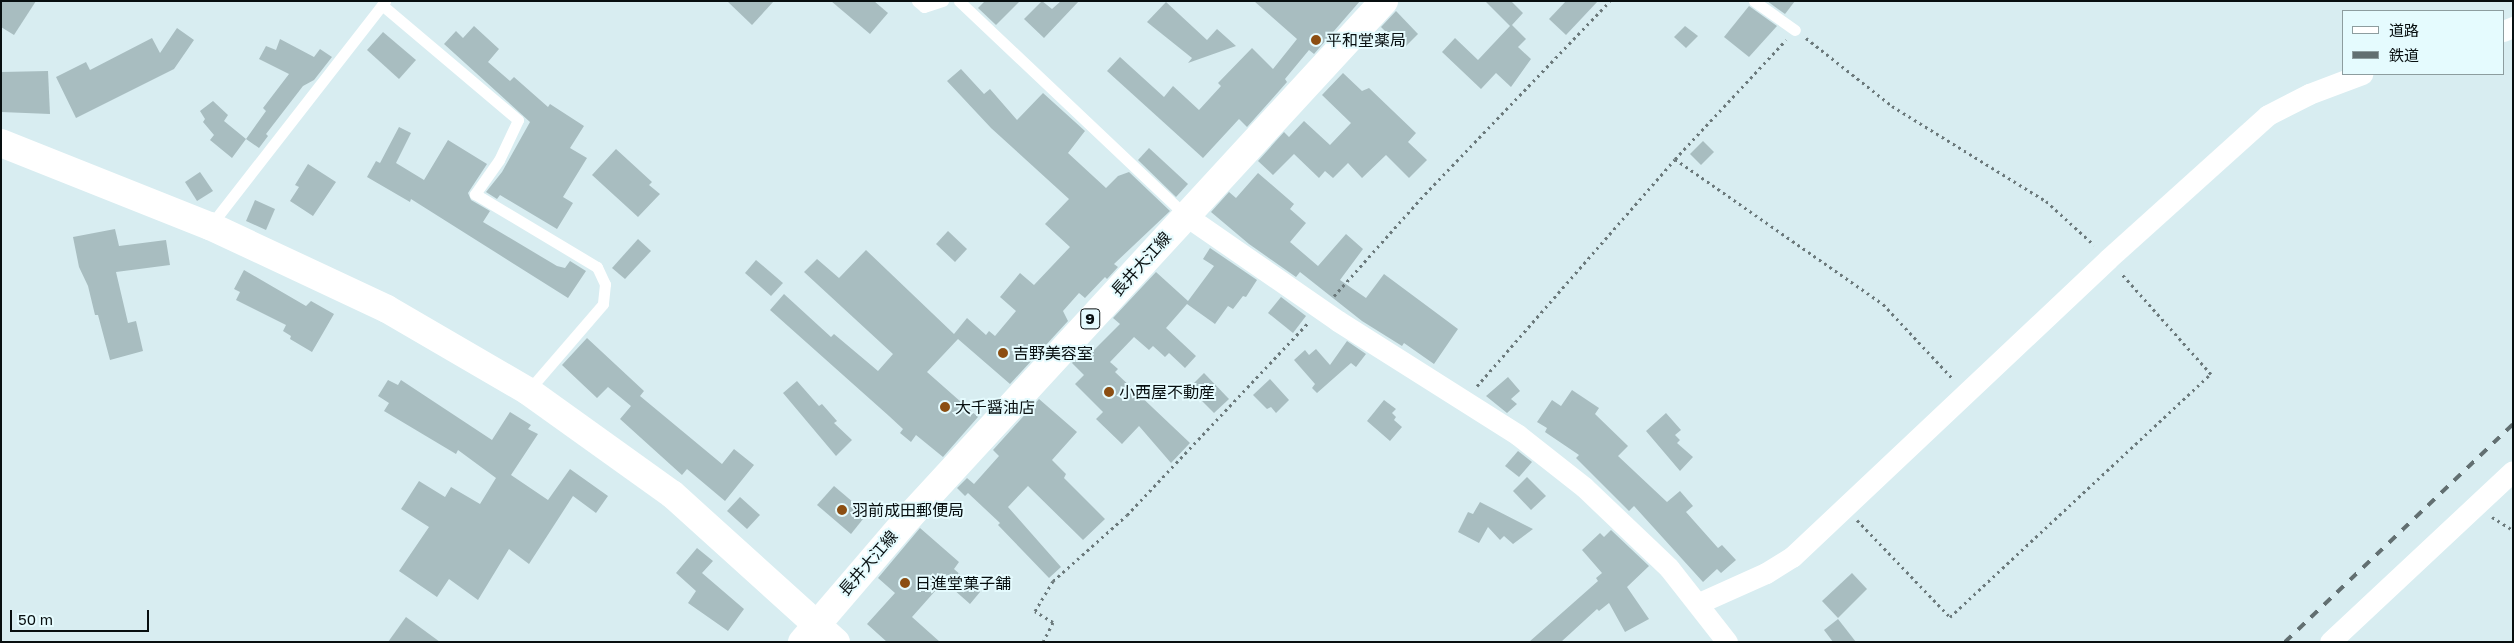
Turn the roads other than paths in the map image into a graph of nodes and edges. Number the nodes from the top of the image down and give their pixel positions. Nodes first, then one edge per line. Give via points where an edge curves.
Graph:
1 (917, 1) edge
2 (943, 1) edge
3 (958, 1) edge
4 (1384, 1) edge
5 (1754, 1) edge
6 (384, 3) edge
7 (1795, 30) road end
8 (2359, 75) edge
9 (1, 143) edge
10 (1185, 215) junction
11 (210, 226) junction
12 (528, 391) junction
13 (2513, 471) edge
14 (1698, 603) junction
15 (809, 632) edge
16 (836, 642) edge
17 (1727, 642) edge
18 (2330, 642) edge

1 - 2 lane via 924,7
3 - 10 lane
4 - 10 street, 長井大江線 / 9
5 - 7 lane
6 - 11 lane
6 - 12 lane via 518,120 498,160 475,194 597,267 605,284 603,304
8 - 14 street via 2309,94 2268,115 1965,392 1792,558
9 - 11 street
10 - 14 street via 1322,310 1518,434 1584,487 1668,568
10 - 15 street, 長井大江線 / 9
11 - 12 street via 387,309
12 - 15 street via 672,494
13 - 18 street via 2474,504
14 - 17 street
15 - 16 street

